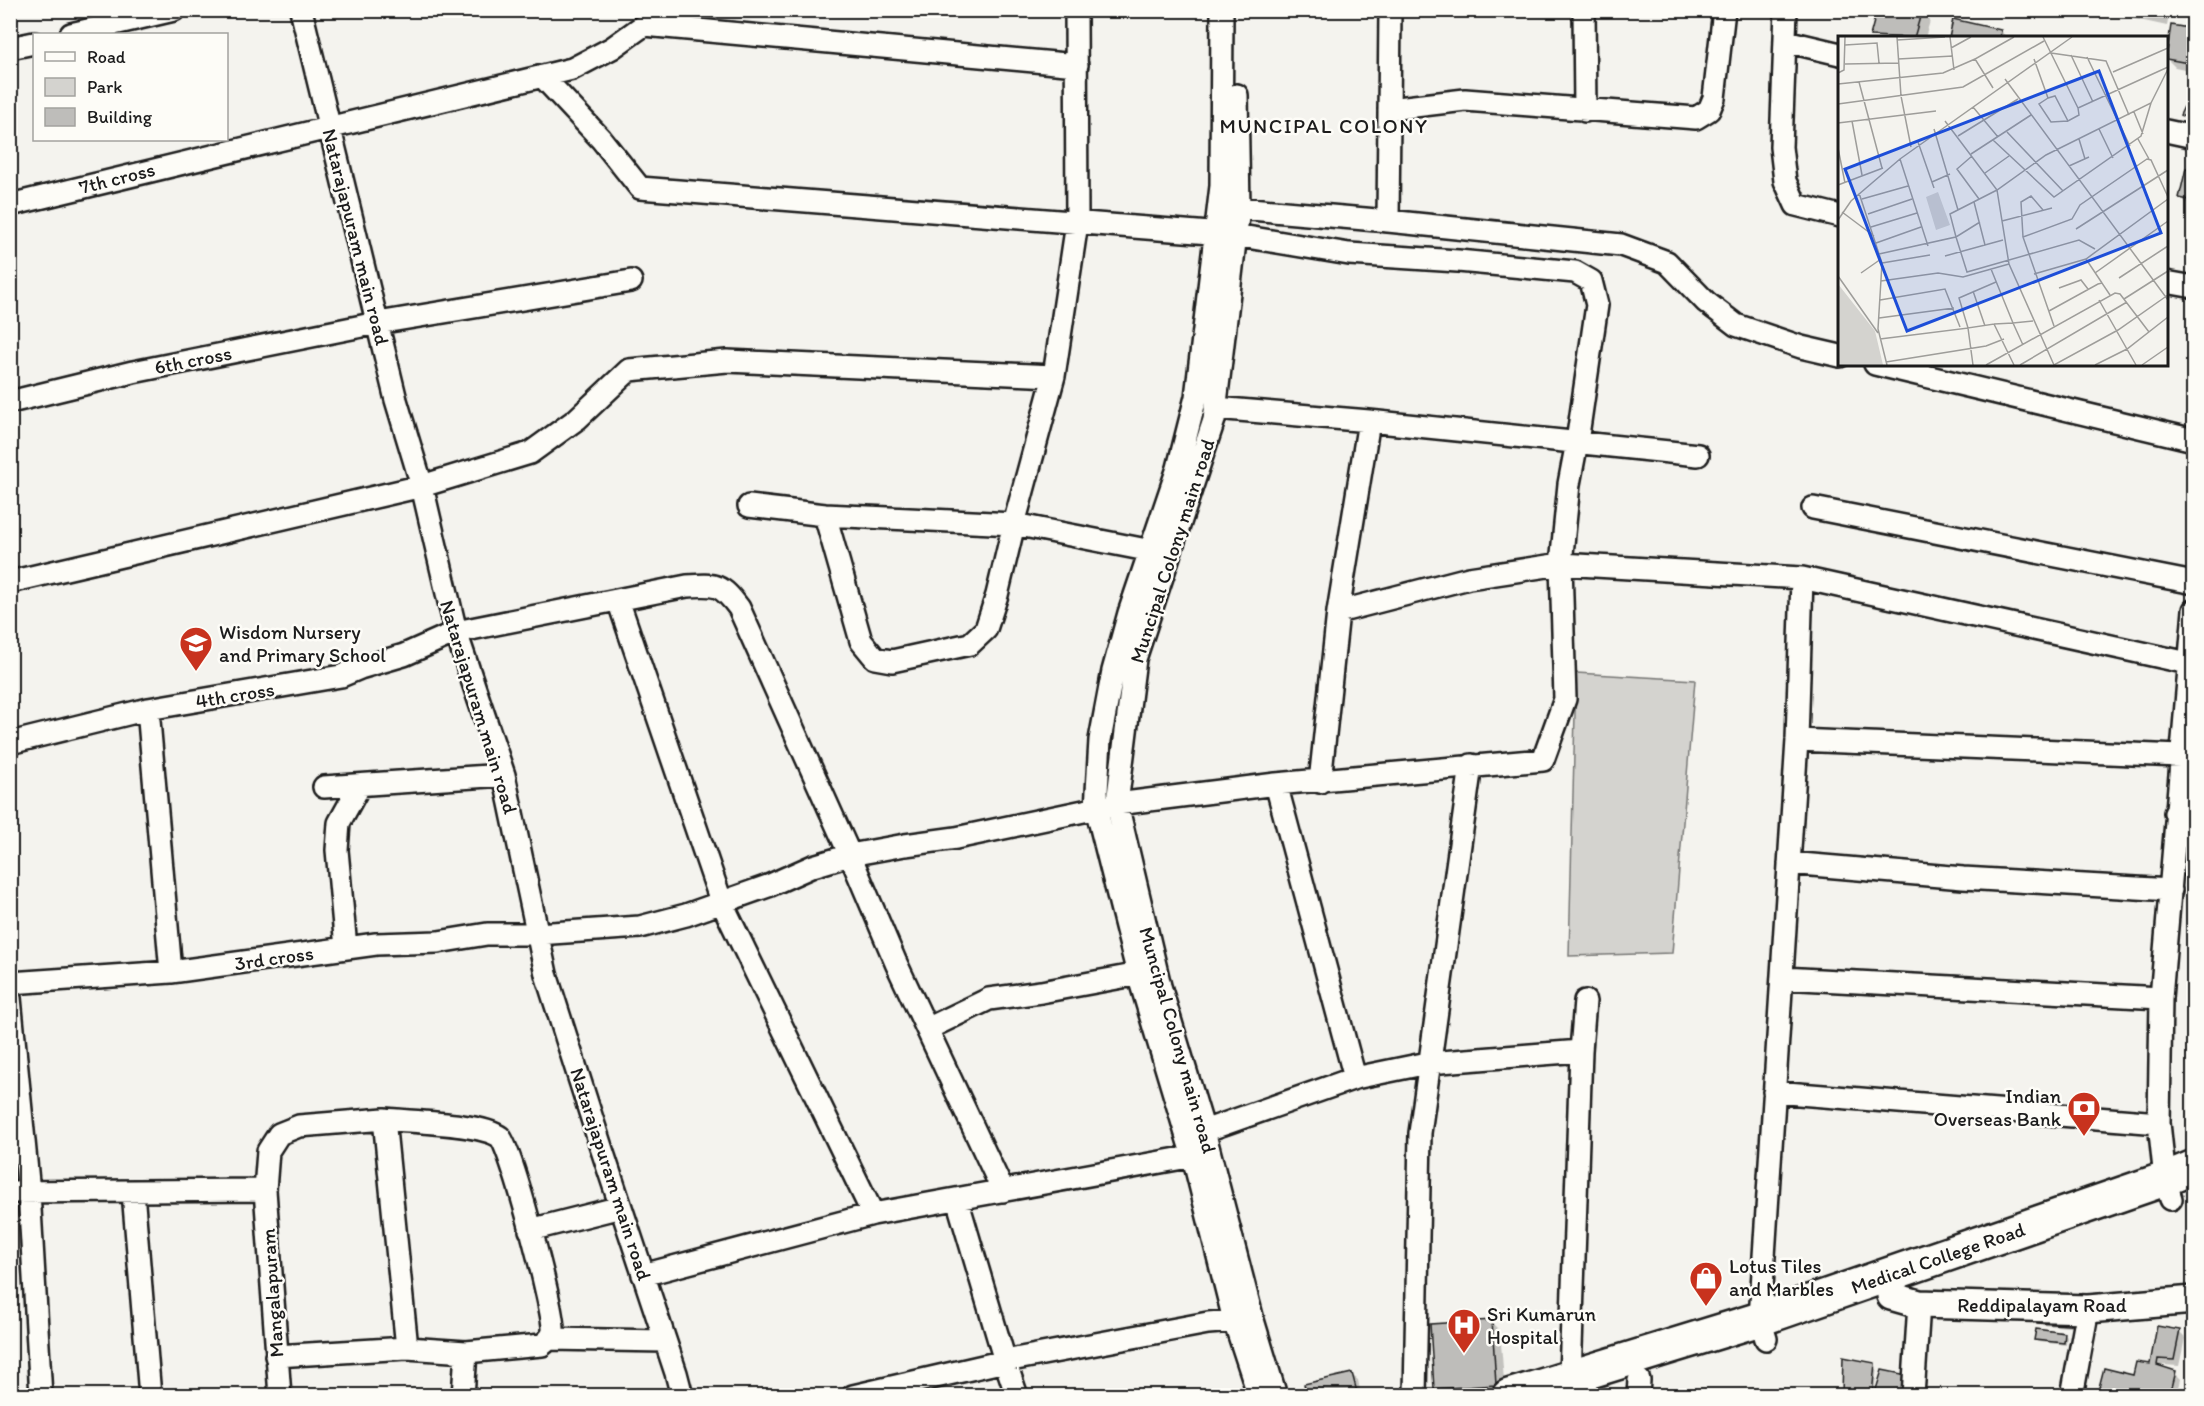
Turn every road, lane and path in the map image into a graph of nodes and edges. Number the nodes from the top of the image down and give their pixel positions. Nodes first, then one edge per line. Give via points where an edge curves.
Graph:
1 (174, 10) edge
2 (301, 10) edge
3 (1076, 10) edge
4 (1222, 10) edge
5 (1236, 10) edge
6 (1390, 10) edge
7 (1584, 10) edge
8 (1724, 10) edge
9 (1786, 10) edge
10 (643, 18) edge
11 (75, 33) edge
12 (1785, 41) junction
13 (33, 43) edge
14 (10, 48) edge
15 (1838, 54) edge
16 (1077, 65) junction
17 (542, 76) junction
18 (1389, 110) junction
19 (1585, 111) junction
20 (330, 128) junction
21 (2168, 131) edge
22 (2193, 137) edge
23 (10, 205) edge
24 (1239, 208) junction
25 (1838, 216) edge
26 (1388, 220) junction
27 (1077, 223) junction
28 (1225, 234) junction
29 (631, 280) dead end
30 (2168, 282) edge
31 (2193, 287) edge
32 (377, 323) junction
33 (1838, 356) edge
34 (1883, 366) edge
35 (1054, 376) junction
36 (10, 402) edge
37 (1215, 408) junction
38 (1369, 421) junction
39 (2193, 440) edge
40 (1578, 442) junction
41 (1698, 455) dead end
42 (422, 486) junction
43 (749, 506) dead end
44 (1813, 508) dead end
45 (825, 514) junction
46 (1014, 524) junction
47 (1159, 552) junction
48 (1561, 564) junction
49 (1802, 578) junction
50 (10, 582) edge
51 (2193, 583) edge
52 (618, 600) junction
53 (1338, 612) junction
54 (2193, 617) edge
55 (456, 632) junction
56 (2188, 663) junction
57 (148, 709) junction
58 (1797, 740) junction
59 (10, 743) edge
60 (2180, 756) junction
61 (1471, 765) junction
62 (504, 775) junction
63 (1320, 782) junction
64 (1276, 784) junction
65 (360, 785) junction
66 (324, 787) dead end
67 (1107, 806) junction
68 (2175, 813) junction
69 (2193, 842) edge
70 (850, 855) junction
71 (1789, 863) junction
72 (2171, 890) junction
73 (721, 901) junction
74 (537, 934) junction
75 (346, 948) junction
76 (171, 972) junction
77 (1147, 972) junction
78 (1782, 978) junction
79 (10, 983) edge
80 (10, 998) edge
81 (2161, 998) junction
82 (1585, 1000) dead end
83 (927, 1029) junction
84 (1581, 1051) junction
85 (1428, 1063) junction
86 (1355, 1078) junction
87 (1774, 1092) junction
88 (384, 1119) junction
89 (2159, 1123) junction
90 (1204, 1131) junction
91 (1201, 1155) junction
92 (2181, 1184) edge
93 (265, 1191) junction
94 (1003, 1191) junction
95 (20, 1192) edge
96 (133, 1192) junction
97 (957, 1199) junction
98 (621, 1207) junction
99 (873, 1214) junction
100 (530, 1230) junction
101 (644, 1275) junction
102 (1905, 1300) junction
103 (2193, 1300) edge
104 (2088, 1309) junction
105 (1244, 1320) junction
106 (1763, 1329) junction
107 (550, 1339) junction
108 (665, 1341) junction
109 (407, 1348) junction
110 (466, 1352) junction
111 (276, 1356) junction
112 (1005, 1360) junction
113 (1638, 1388) edge
114 (1576, 1389) edge
115 (41, 1395) edge
116 (150, 1395) edge
117 (280, 1395) edge
118 (463, 1395) edge
119 (682, 1395) edge
120 (853, 1395) edge
121 (1017, 1395) edge
122 (1259, 1395) edge
123 (1276, 1395) edge
124 (1415, 1395) edge
125 (1509, 1395) edge
126 (1913, 1395) edge
127 (2072, 1395) edge

1 - 11 street
2 - 20 street, Natarajapuram main road
3 - 16 street
4 - 28 street via 1221,174
5 - 24 street, Muncipal Colony main road
6 - 18 street
7 - 19 street
8 - 19 street via 1714,98 1709,110 1696,118
9 - 12 street
10 - 16 street
10 - 17 street, 7th cross via 612,48 572,69
12 - 15 street
12 - 25 street via 1781,147 1785,181 1796,204
13 - 14 street
16 - 27 street
17 - 20 street, 7th cross
17 - 27 street via 640,188
18 - 19 street via 1465,100
18 - 26 street
20 - 23 street, 7th cross
20 - 32 street, Natarajapuram main road
21 - 22 street
24 - 26 street
24 - 28 street, Muncipal Colony main road
26 - 33 street via 1621,245 1667,262 1706,302 1736,325
27 - 28 street
27 - 35 street
28 - 37 street, Muncipal Colony main road
28 - 40 street via 1349,254 1575,272 1591,281 1597,305
28 - 47 street via 1196,397
29 - 32 street, 6th cross
30 - 31 street
32 - 36 street, 6th cross via 133,372
32 - 42 street, Natarajapuram main road
34 - 39 street
35 - 42 street via 727,362 629,370 577,419 530,453
35 - 46 street
37 - 38 street
37 - 47 street, Muncipal Colony main road via 1214,420
38 - 40 street
38 - 53 street
40 - 41 street
40 - 48 street via 1569,484
42 - 50 street
42 - 55 street, Natarajapuram main road
43 - 45 street
44 - 51 street
45 - 46 street
45 - 46 street via 861,641 875,658 892,661 970,644 986,629
46 - 47 street
47 - 67 street, Muncipal Colony main road
48 - 49 street
48 - 53 street via 1469,578
48 - 61 street, 3rd cross via 1565,699 1543,760
49 - 56 street
49 - 58 street
52 - 55 street, 4th cross
52 - 70 street, 4th cross via 687,586 707,585 726,590 739,608
52 - 73 street
53 - 63 street
54 - 56 street
55 - 57 street, 4th cross via 341,676
55 - 62 street, Natarajapuram main road
56 - 60 street
57 - 59 street, 4th cross
57 - 76 street
58 - 60 street
58 - 71 street
60 - 68 street
61 - 63 street, 3rd cross
61 - 85 street
62 - 65 street
62 - 74 street, Natarajapuram main road
63 - 64 street, 3rd cross
64 - 67 street, 3rd cross
64 - 86 street
65 - 66 street
65 - 75 street via 339,823 337,850
67 - 70 street, 3rd cross via 956,838
67 - 77 street, Muncipal Colony main road
68 - 69 street
68 - 72 street
70 - 73 street, 3rd cross
70 - 83 street
71 - 72 street
71 - 78 street
72 - 81 street
73 - 74 street, 3rd cross via 639,927
73 - 99 street
74 - 75 street, 3rd cross via 487,934 438,942
74 - 98 street, Natarajapuram main road via 546,974
75 - 76 street, 3rd cross
76 - 79 street, 3rd cross
77 - 83 street via 989,999
77 - 90 street, Muncipal Colony main road
77 - 91 street
78 - 81 street
78 - 87 street
80 - 95 street
81 - 89 street
82 - 84 street
83 - 94 street
84 - 85 street
84 - 114 street
85 - 86 street
85 - 124 street via 1419,1133
86 - 90 street
87 - 89 street
87 - 106 street
88 - 93 street, Mangalapuram via 299,1126 279,1134 268,1151
88 - 100 street, Mangalapuram via 493,1131 504,1140
88 - 109 street
89 - 92 street
90 - 91 street, Muncipal Colony main road
91 - 94 street
91 - 105 street, Muncipal Colony main road
92 - 102 main road, Medical College Road
92 - 106 main road, Medical College Road
93 - 96 street
93 - 111 street, Mangalapuram
94 - 97 street
95 - 96 street
95 - 115 street
96 - 116 street
97 - 99 street
97 - 112 street
98 - 100 street
98 - 101 street, Natarajapuram main road
99 - 101 street
100 - 107 street, Mangalapuram via 551,1314
101 - 108 street, Natarajapuram main road
102 - 104 street, Reddipalayam Road
102 - 106 main road, Medical College Road
102 - 126 street
103 - 104 street, Reddipalayam Road
104 - 127 street
105 - 112 street
105 - 122 street
105 - 123 street, Muncipal Colony main road
106 - 113 main road, Medical College Road
106 - 114 main road, Medical College Road
107 - 108 street
107 - 110 street via 542,1345
108 - 119 street, Natarajapuram main road
109 - 110 street
109 - 111 street
110 - 118 street
111 - 117 street, Mangalapuram
112 - 120 street
112 - 121 street
113 - 114 main road, Medical College Road
114 - 125 main road, Medical College Road

